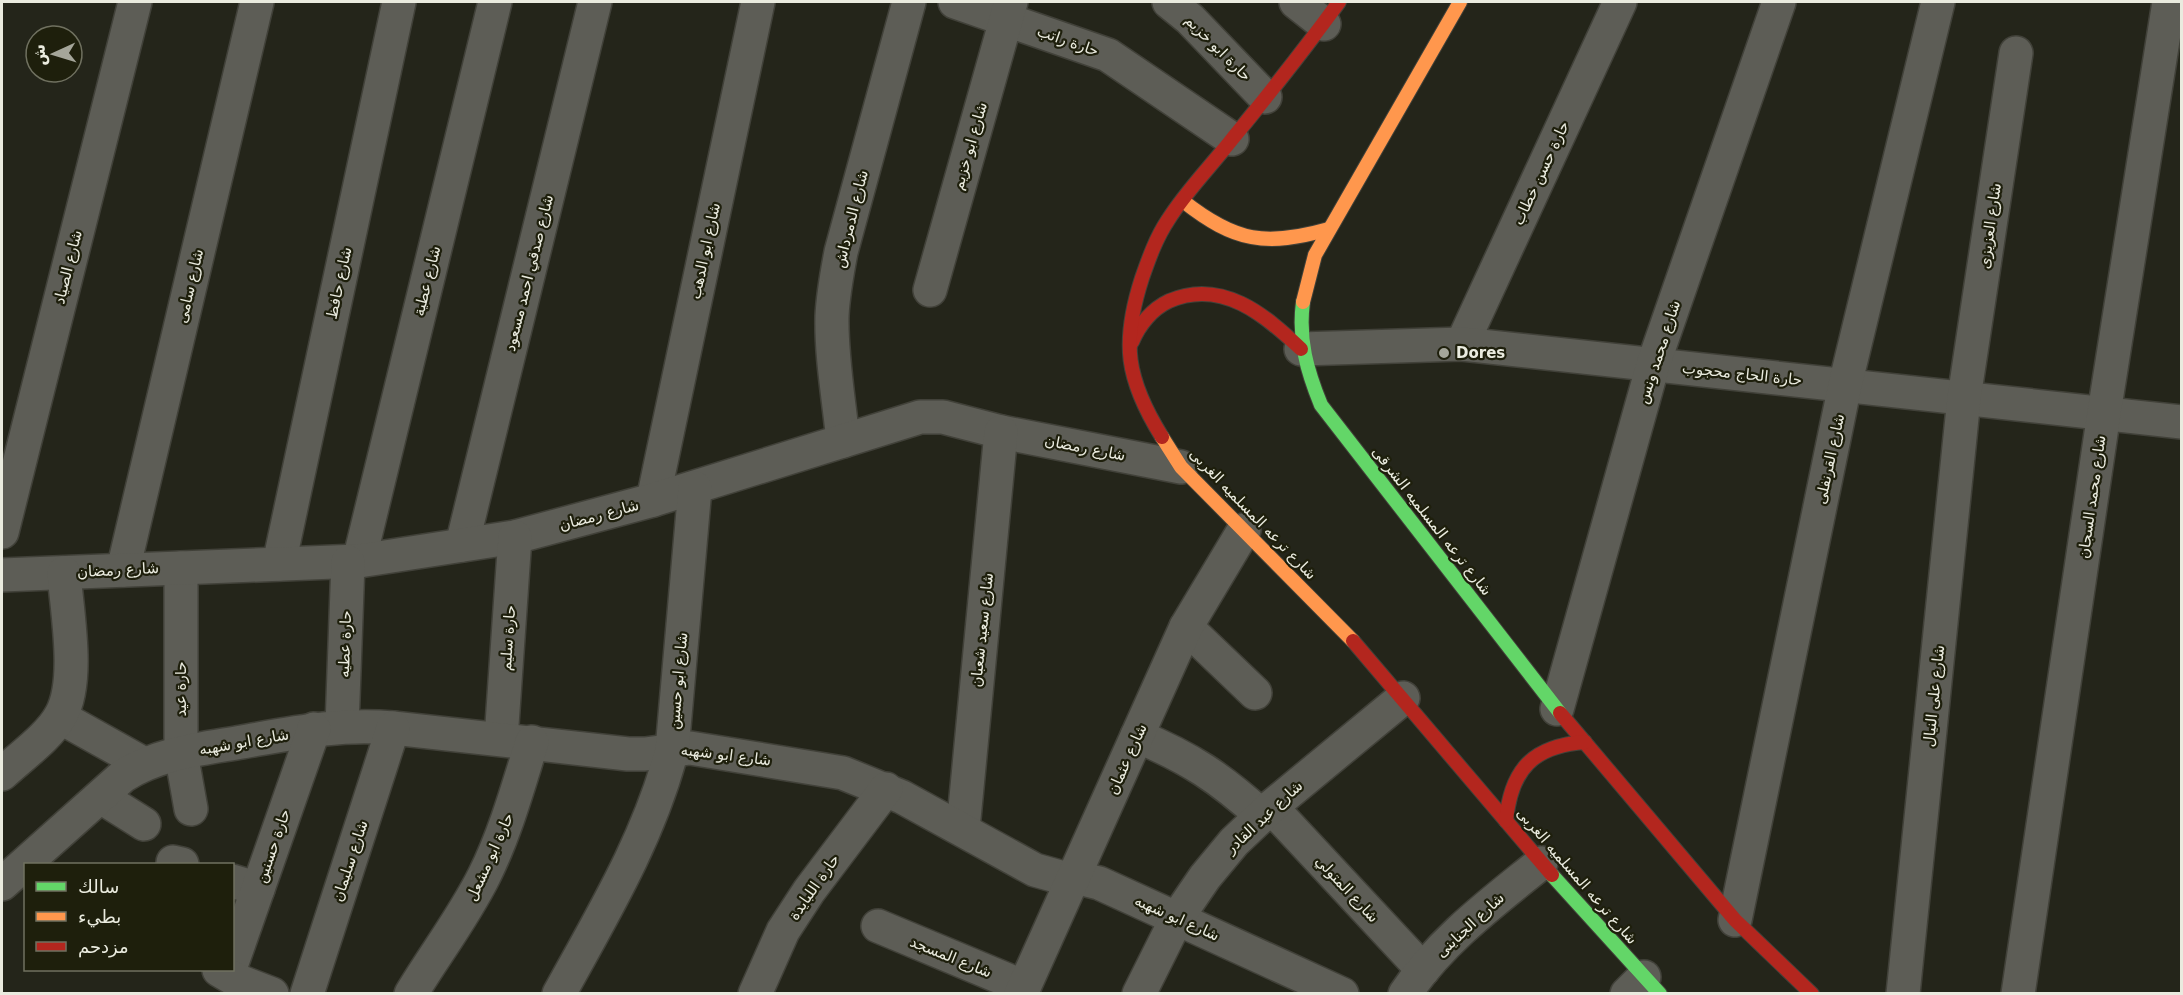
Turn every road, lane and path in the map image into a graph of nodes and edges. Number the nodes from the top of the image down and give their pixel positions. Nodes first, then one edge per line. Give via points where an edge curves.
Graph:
1 (135, 2) edge
2 (256, 2) edge
3 (399, 2) edge
4 (495, 2) edge
5 (595, 2) edge
6 (758, 2) edge
7 (909, 2) edge
8 (955, 2) edge
9 (1169, 2) edge
10 (1296, 2) edge
11 (1460, 2) edge
12 (1620, 2) edge
13 (1779, 2) edge
14 (1938, 2) edge
15 (2169, 2) edge
16 (1009, 11) edge
17 (1331, 13) edge
18 (2016, 53) dead end
19 (1265, 97) junction
20 (1232, 139) junction
21 (1183, 201) junction
22 (1329, 229) junction
23 (930, 290) dead end
24 (1462, 344) junction
25 (1301, 349) junction
26 (1128, 356) junction
27 (1653, 364) junction
28 (1845, 385) junction
29 (1964, 398) junction
30 (2104, 413) junction
31 (2181, 422) edge
32 (1001, 432) junction
33 (843, 441) junction
34 (1181, 467) junction
35 (695, 488) junction
36 (653, 500) junction
37 (2, 525) edge
38 (1244, 530) junction
39 (515, 537) junction
40 (462, 545) junction
41 (354, 561) junction
42 (279, 564) junction
43 (181, 568) junction
44 (123, 570) junction
45 (64, 573) junction
46 (2, 575) edge
47 (1186, 627) junction
48 (1255, 693) dead end
49 (1403, 698) junction
50 (1557, 709) junction
51 (60, 717) junction
52 (328, 728) junction
53 (393, 728) junction
54 (1137, 736) junction
55 (516, 741) junction
56 (1585, 742) junction
57 (672, 750) junction
58 (181, 753) junction
59 (144, 764) junction
60 (2, 774) edge
61 (886, 789) junction
62 (101, 797) junction
63 (191, 809) dead end
64 (1267, 811) junction
65 (1506, 821) junction
66 (144, 824) dead end
67 (963, 830) junction
68 (40, 859) edge
69 (1541, 863) junction
70 (24, 870) edge
71 (1074, 877) junction
72 (2, 884) edge
73 (245, 885) edge
74 (1178, 918) junction
75 (1735, 920) junction
76 (878, 926) dead end
77 (234, 937) edge
78 (226, 974) edge
79 (1414, 982) edge
80 (1644, 988) edge
81 (1022, 990) edge
82 (272, 993) edge
83 (307, 993) edge
84 (411, 993) edge
85 (559, 993) edge
86 (755, 993) edge
87 (1139, 993) edge
88 (1342, 993) edge
89 (1812, 993) edge
90 (1903, 993) edge
91 (2018, 993) edge

1 - 37 street, شارع الصياد
2 - 44 street, شارع سامى
3 - 42 street, شارع حافظ
4 - 41 street, شارع عطية
5 - 40 street, شارع صدقي احمد مسعود
6 - 36 street, شارع ابو الدهب
7 - 33 street, شارع الدمرداش via 835,285 832,318
8 - 16 street, حارة راتب
9 - 19 street, حارة ابو خزيم
10 - 17 street
11 - 22 street, شارع ترعه المسلميه الشرقى
12 - 24 street, حارة حسن خطاب
13 - 27 street, شارع محمد ونس
14 - 28 street, شارع القرنفلى
15 - 30 street, شارع محمد السجان
16 - 20 street, حارة راتب via 1108,55
16 - 23 street, شارع ابو خزيم
17 - 19 street, شارع ترعه المسلميه الغربى
18 - 29 street, شارع العزيزى
19 - 20 street, شارع ترعه المسلميه الغربى
20 - 21 street, شارع ترعه المسلميه الغربى
21 - 22 street via 1226,231 1252,238 1304,237
21 - 26 street, شارع ترعه المسلميه الغربى via 1167,220 1145,270
22 - 25 street, شارع ترعه المسلميه الشرقى via 1305,282 1300,312
24 - 25 street, حارة الحاج محجوب
24 - 27 street, حارة الحاج محجوب
25 - 26 street via 1260,313 1220,295 1197,293 1175,299 1153,312 1133,339
25 - 50 street, شارع ترعه المسلميه الشرقى via 1321,405
26 - 34 street, شارع ترعه المسلميه الغربى via 1144,405
27 - 28 street, حارة الحاج محجوب
27 - 50 street, شارع محمد ونس
28 - 29 street, حارة الحاج محجوب
28 - 75 street, شارع القرنفلى
29 - 30 street, حارة الحاج محجوب
29 - 90 street, شارع على النيال
30 - 31 street, حارة الحاج محجوب
30 - 91 street, شارع محمد السجان
32 - 33 street, شارع رمضان via 930,417
32 - 34 street, شارع رمضان
32 - 67 street, شارع سعيد شعبان
33 - 35 street, شارع رمضان
34 - 38 street, شارع ترعه المسلميه الغربى
35 - 36 street, شارع رمضان
35 - 57 street, شارع ابو حسين
36 - 39 street, شارع رمضان
38 - 47 street, شارع عثمان
38 - 49 street, شارع ترعه المسلميه الغربى
39 - 40 street, شارع رمضان
39 - 55 street, حارة سليم
40 - 41 street, شارع رمضان
41 - 42 street, شارع رمضان
41 - 52 street, حارة عطيه
42 - 43 street, شارع رمضان
43 - 44 street, شارع رمضان
43 - 58 street, حارة عيد
44 - 45 street, شارع رمضان
45 - 46 street, شارع رمضان
45 - 51 street via 71,670 67,702
47 - 48 street
47 - 54 street, شارع عثمان
49 - 64 street, شارع عبد القادر
49 - 65 street, شارع ترعه المسلميه الغربى
50 - 56 street, شارع ترعه المسلميه الشرقى
51 - 59 street
51 - 60 street
52 - 53 street, شارع ابو شهبه
52 - 58 street, شارع ابو شهبه
52 - 73 street, حارة حسنين
53 - 55 street, شارع ابو شهبه
53 - 83 street, شارع سليمان
54 - 64 street, شارع المتولي via 1204,768
54 - 71 street, شارع عثمان
55 - 57 street, شارع ابو شهبه via 628,754
55 - 84 street, حارة ابو مشعل via 508,816 485,875
56 - 65 street via 1549,747 1520,769 1506,802
56 - 75 street, شارع ترعه المسلميه الشرقى
57 - 61 street, شارع ابو شهبه via 699,749 821,768
57 - 85 street, شارع ابو حسين via 656,805 629,867
58 - 59 street, شارع ابو شهبه
58 - 63 street, حارة عيد
59 - 62 street, شارع ابو شهبه via 123,776
61 - 67 street, شارع ابو شهبه
61 - 86 street, حارة اللبايدة via 809,891 783,932
62 - 66 street
62 - 68 street, شارع ابو شهبه
64 - 74 street, شارع عبد القادر via 1226,851
64 - 79 street, شارع المتولي
65 - 69 street, شارع ترعه المسلميه الغربى
67 - 71 street, شارع ابو شهبه via 1035,870
69 - 79 street, شارع الجناينى via 1449,941
69 - 80 street, شارع ترعه المسلميه الغربى
70 - 72 street, شارع ابو شهبه
71 - 74 street, شارع ابو شهبه via 1099,883
71 - 81 street, شارع عثمان
73 - 77 street, حارة حسنين
74 - 87 street, شارع عبد القادر
74 - 88 street, شارع ابو شهبه
75 - 89 street, شارع ترعه المسلميه الشرقى
76 - 81 street, شارع المسجد
78 - 82 street

